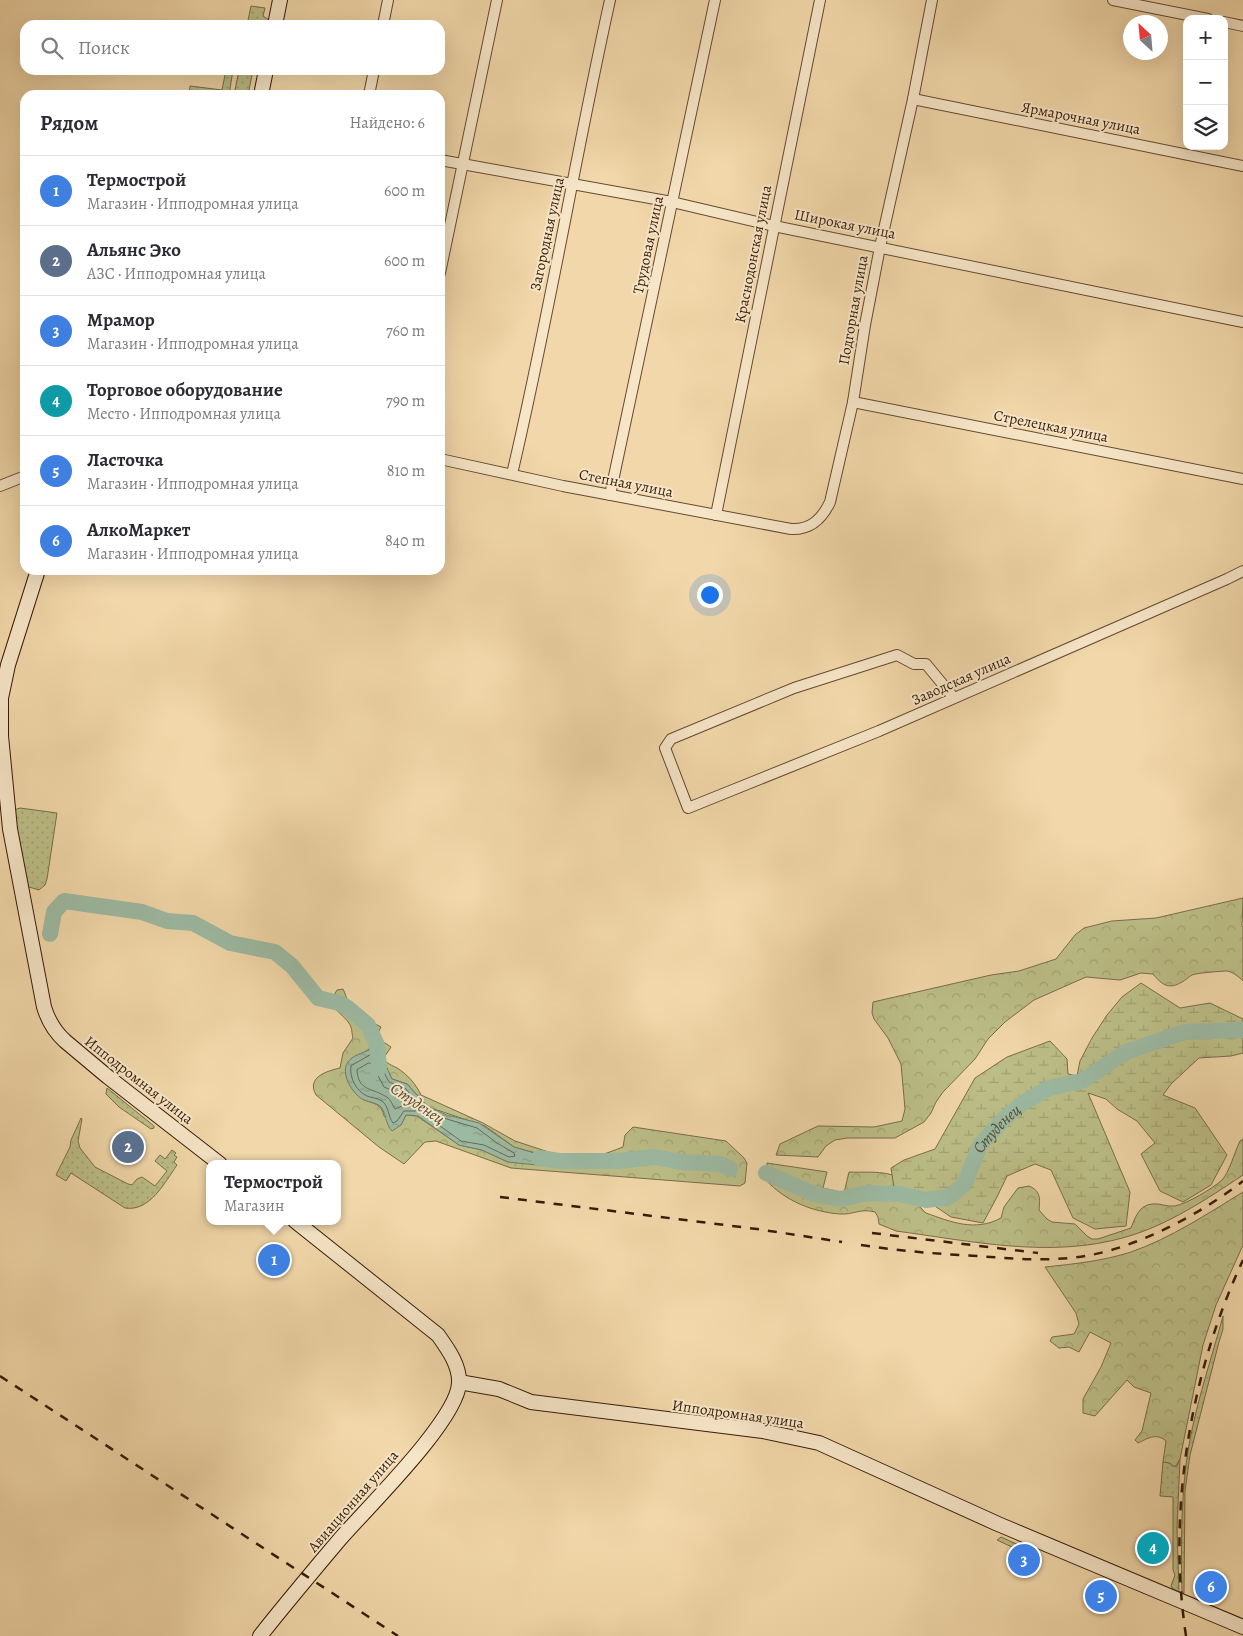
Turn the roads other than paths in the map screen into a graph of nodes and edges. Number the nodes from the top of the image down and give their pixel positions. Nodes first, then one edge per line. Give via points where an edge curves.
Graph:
1 (280, 0) edge
2 (388, 0) edge
3 (497, 0) edge
4 (610, 0) edge
5 (715, 0) edge
6 (820, 0) edge
7 (932, 0) edge
8 (1113, 0) edge
9 (1188, 15) edge
10 (276, 20) edge
11 (384, 20) edge
12 (1228, 23) edge
13 (1243, 26) edge
14 (265, 75) edge
15 (373, 75) edge
16 (262, 90) edge
17 (370, 90) edge
18 (913, 99) junction
19 (445, 161) edge
20 (463, 164) junction
21 (1243, 166) edge
22 (573, 185) junction
23 (672, 202) junction
24 (774, 226) junction
25 (880, 246) junction
26 (445, 249) edge
27 (1243, 322) edge
28 (853, 402) junction
29 (445, 460) edge
30 (512, 474) junction
31 (20, 478) edge
32 (1243, 479) edge
33 (0, 486) edge
34 (610, 495) junction
35 (716, 515) junction
36 (806, 528) joint
37 (1243, 571) edge
38 (36, 575) edge
39 (954, 698) junction
40 (215, 1160) edge
41 (300, 1225) edge
42 (459, 1382) junction
43 (1243, 1627) edge
44 (260, 1636) edge

1 - 10 main road
2 - 11 street
3 - 20 street
4 - 22 street, Загородная улица
5 - 23 street, Трудовая улица
6 - 24 street, Краснодонская улица
7 - 18 street, Подгорная улица
8 - 9 street
12 - 13 street
14 - 16 main road
15 - 17 street
18 - 21 street, Ярмарочная улица
18 - 25 street, Подгорная улица
19 - 20 street, Широкая улица
20 - 22 street, Широкая улица
20 - 26 street
22 - 23 street, Широкая улица
22 - 30 street, Загородная улица
23 - 24 street, Широкая улица
23 - 34 street, Трудовая улица
24 - 25 street, Широкая улица
24 - 35 street, Краснодонская улица
25 - 27 street, Широкая улица
25 - 28 street, Подгорная улица
28 - 32 street, Стрелецкая улица
28 - 36 street, Подгорная улица via 830,502 820,518
29 - 30 street, Степная улица
30 - 34 street, Степная улица
31 - 33 street
34 - 35 street, Степная улица
35 - 36 street, Степная улица via 791,529
37 - 39 street, Заводская улица
38 - 40 main road, Ипподромная улица via 8,665 1,698 1,736 10,828 41,1000 58,1035 71,1047
39 - 39 street, Заводская улица via 688,808 665,748 671,739 744,708 896,655 914,664 926,664
41 - 42 main road via 438,1335 452,1356
42 - 43 main road, Ипподромная улица via 499,1389 531,1402 763,1431 819,1443 998,1524
42 - 44 main road, Авиационная улица via 450,1409 425,1444

